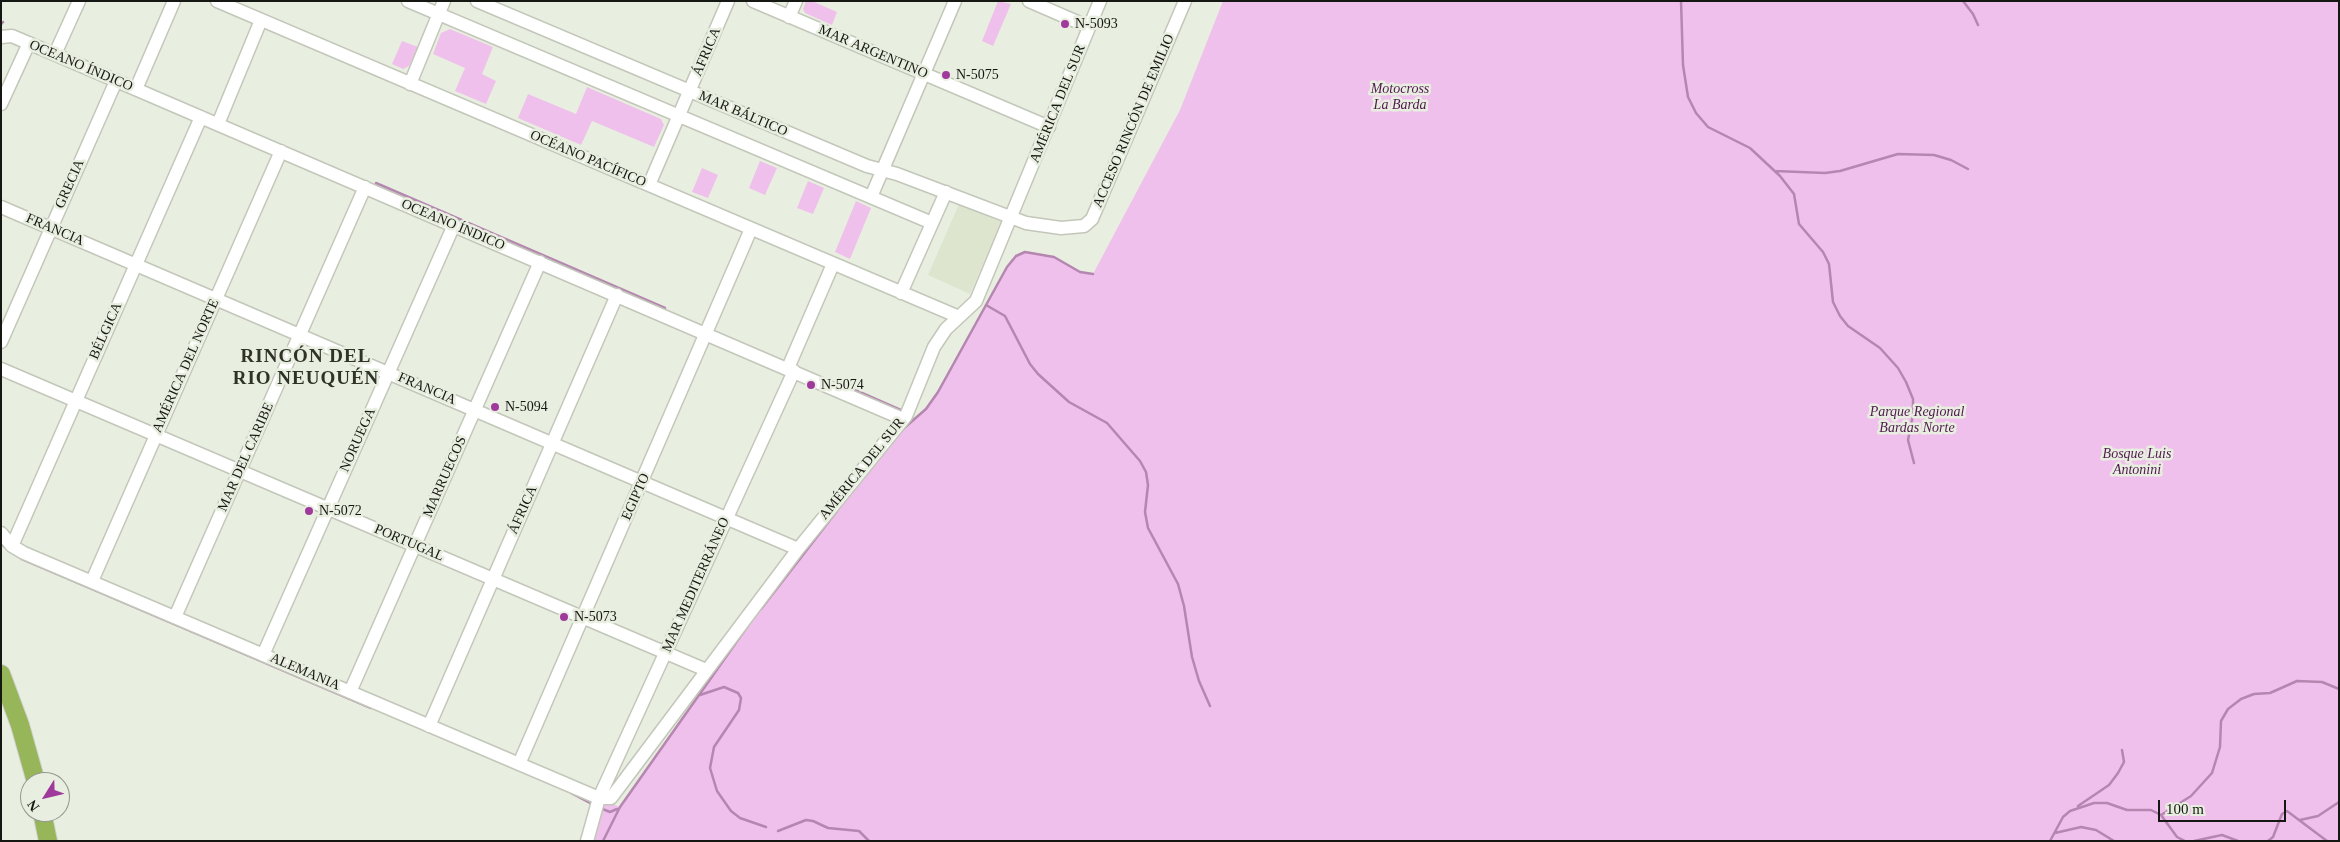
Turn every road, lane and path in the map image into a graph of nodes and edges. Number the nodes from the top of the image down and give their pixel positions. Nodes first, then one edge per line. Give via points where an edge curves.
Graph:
1 (79, 1) edge
2 (174, 1) edge
3 (217, 1) edge
4 (408, 1) edge
5 (477, 1) edge
6 (728, 1) edge
7 (753, 1) edge
8 (796, 1) edge
9 (954, 1) edge
10 (1029, 1) edge
11 (1100, 1) edge
12 (1185, 1) edge
13 (443, 5) edge
14 (789, 17) junction
15 (261, 20) junction
16 (1089, 27) junction
17 (2, 37) edge
18 (28, 43) junction
19 (55, 54) junction
20 (924, 74) junction
21 (116, 81) junction
22 (410, 84) junction
23 (136, 89) junction
24 (690, 91) junction
25 (1, 104) edge
26 (679, 116) junction
27 (201, 117) junction
28 (218, 124) junction
29 (1049, 127) junction
30 (281, 151) junction
31 (882, 171) junction
32 (649, 185) junction
33 (365, 187) junction
34 (946, 192) junction
35 (871, 198) junction
36 (1, 208) edge
37 (1012, 218) junction
38 (932, 223) junction
39 (454, 225) junction
40 (51, 229) junction
41 (751, 229) junction
42 (540, 262) junction
43 (833, 264) junction
44 (136, 265) junction
45 (901, 293) junction
46 (617, 295) junction
47 (216, 299) junction
48 (959, 317) junction
49 (707, 334) junction
50 (300, 335) junction
51 (1, 342) edge
52 (1, 369) edge
53 (791, 370) junction
54 (388, 373) junction
55 (76, 400) junction
56 (474, 409) junction
57 (903, 419) junction
58 (156, 435) junction
59 (553, 443) junction
60 (240, 470) junction
61 (643, 481) junction
62 (328, 508) junction
63 (727, 517) junction
64 (1, 534) edge
65 (415, 545) junction
66 (12, 546) junction
67 (798, 549) junction
68 (493, 579) junction
69 (92, 581) junction
70 (175, 617) junction
71 (583, 617) junction
72 (666, 652) junction
73 (263, 655) junction
74 (706, 670) junction
75 (1, 674) edge
76 (350, 692) junction
77 (429, 726) junction
78 (519, 764) junction
79 (33, 772) edge
80 (599, 798) junction
81 (44, 822) edge
82 (48, 841) edge
83 (587, 841) edge

1 - 19 street
2 - 23 street
3 - 15 street, OCÉANO PACÍFICO
4 - 13 street, MAR BÁLTICO
5 - 24 street, MAR BÁLTICO
6 - 24 street, ÁFRICA
7 - 14 street, MAR ARGENTINO
8 - 14 street
9 - 20 street
10 - 16 street
11 - 16 street, AMÉRICA DEL SUR
12 - 37 street, ACCESO RINCÓN DE EMILIO via 1092,219 1078,227 1054,228
13 - 22 street
13 - 26 street, MAR BÁLTICO
14 - 20 street, MAR ARGENTINO
15 - 22 street, OCÉANO PACÍFICO
15 - 28 street
16 - 29 street, AMÉRICA DEL SUR
17 - 18 street, OCEANO ÍNDICO via 12,36
18 - 19 street, OCEANO ÍNDICO
18 - 25 street
19 - 21 street, OCEANO ÍNDICO
20 - 29 street, MAR ARGENTINO
20 - 31 street
21 - 23 street, OCEANO ÍNDICO
21 - 40 street, GRECIA
22 - 32 street, OCÉANO PACÍFICO
23 - 27 street, OCEANO ÍNDICO
24 - 26 street, ÁFRICA
24 - 31 street, MAR BÁLTICO
26 - 32 street, ÁFRICA
26 - 35 street, MAR BÁLTICO
27 - 28 street, OCEANO ÍNDICO
27 - 44 street, BÉLGICA
28 - 30 street, OCEANO ÍNDICO
29 - 37 street, AMÉRICA DEL SUR
30 - 33 street, OCEANO ÍNDICO
30 - 47 street, AMÉRICA DEL NORTE
31 - 34 street, MAR BÁLTICO
31 - 35 street
32 - 41 street, OCÉANO PACÍFICO
33 - 39 street, OCEANO ÍNDICO
33 - 50 street, MAR DEL CARIBE
34 - 37 street, MAR BÁLTICO
34 - 38 street
35 - 38 street, MAR BÁLTICO
36 - 40 street, FRANCIA
37 - 48 street, AMÉRICA DEL SUR via 976,301
38 - 45 street
39 - 42 street, OCEANO ÍNDICO
39 - 54 street, NORUEGA
40 - 44 street, FRANCIA
40 - 51 street, GRECIA
41 - 43 street, OCÉANO PACÍFICO
41 - 49 street, EGIPTO
42 - 46 street, OCEANO ÍNDICO
42 - 56 street, MARRUECOS
43 - 45 street, OCÉANO PACÍFICO
43 - 53 street, MAR MEDITERRÁNEO
44 - 47 street, FRANCIA
44 - 55 street, BÉLGICA
45 - 48 street, OCÉANO PACÍFICO
46 - 49 street, OCEANO ÍNDICO
46 - 59 street, ÁFRICA
47 - 50 street, FRANCIA
47 - 58 street, AMÉRICA DEL NORTE
48 - 57 street, AMÉRICA DEL SUR via 934,347
49 - 53 street, OCEANO ÍNDICO
49 - 61 street, EGIPTO
50 - 54 street, FRANCIA
50 - 60 street, MAR DEL CARIBE
52 - 55 street, PORTUGAL
53 - 57 street, OCEANO ÍNDICO
53 - 63 street, MAR MEDITERRÁNEO
54 - 56 street, FRANCIA
54 - 62 street, NORUEGA
55 - 58 street, PORTUGAL
55 - 66 street, BÉLGICA
56 - 59 street, FRANCIA
56 - 65 street, MARRUECOS
57 - 67 street, AMÉRICA DEL SUR
58 - 60 street, PORTUGAL
58 - 69 street, AMÉRICA DEL NORTE
59 - 61 street, FRANCIA
59 - 68 street, ÁFRICA
60 - 62 street, PORTUGAL
60 - 70 street, MAR DEL CARIBE
61 - 63 street, FRANCIA
61 - 71 street, EGIPTO
62 - 65 street, PORTUGAL
62 - 73 street, NORUEGA
63 - 67 street, FRANCIA
63 - 72 street, MAR MEDITERRÁNEO
64 - 66 street
65 - 68 street, PORTUGAL
65 - 76 street, MARRUECOS
66 - 69 street, ALEMANIA
67 - 74 street, AMÉRICA DEL SUR
68 - 71 street, PORTUGAL
68 - 77 street, ÁFRICA
69 - 70 street, ALEMANIA
70 - 73 street, ALEMANIA
71 - 72 street, PORTUGAL
71 - 78 street, EGIPTO
72 - 74 street, PORTUGAL
72 - 80 street, MAR MEDITERRÁNEO
73 - 76 street, ALEMANIA
74 - 80 street, AMÉRICA DEL SUR via 616,793 607,799
75 - 79 highway
76 - 77 street, ALEMANIA
77 - 78 street, ALEMANIA
78 - 80 street, ALEMANIA
80 - 83 street
81 - 82 highway

